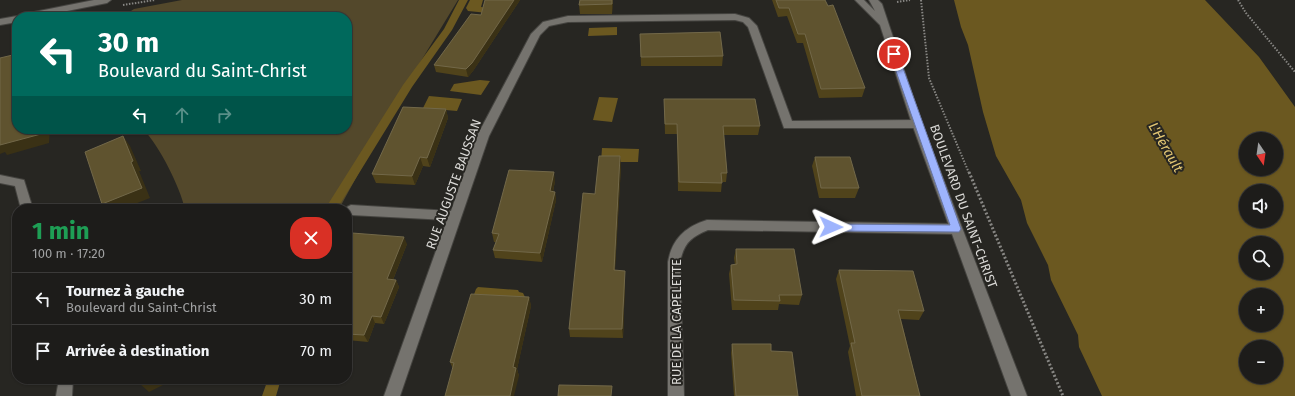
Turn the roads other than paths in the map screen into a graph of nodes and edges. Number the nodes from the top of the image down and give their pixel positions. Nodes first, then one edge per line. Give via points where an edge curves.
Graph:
1 (107, 0) edge
2 (859, 0) edge
3 (873, 0) edge
4 (48, 12) edge
5 (12, 19) edge
6 (0, 22) edge
7 (885, 25) junction
8 (918, 124) junction
9 (0, 179) edge
10 (26, 204) edge
11 (352, 210) edge
12 (455, 216) junction
13 (956, 229) junction
14 (65, 384) edge
15 (64, 396) edge
16 (392, 396) edge
17 (676, 396) edge
18 (1018, 396) edge

1 - 4 street
2 - 7 street, BOULEVARD DU SAINT-CHRIST
3 - 7 street, BOULEVARD DU SAINT-CHRIST
5 - 6 street
7 - 8 street, BOULEVARD DU SAINT-CHRIST
8 - 12 street, RUE AUGUSTE BAUSSAN via 788,125 752,26 746,20 735,17 560,20 546,24 536,34 483,136
8 - 13 street, BOULEVARD DU SAINT-CHRIST
9 - 10 street via 20,184
11 - 12 street
12 - 16 street, RUE AUGUSTE BAUSSAN
13 - 17 street, RUE DE LA CAPELETTE via 707,225 694,230 682,239 676,250 674,262
13 - 18 street, BOULEVARD DU SAINT-CHRIST
14 - 15 street

